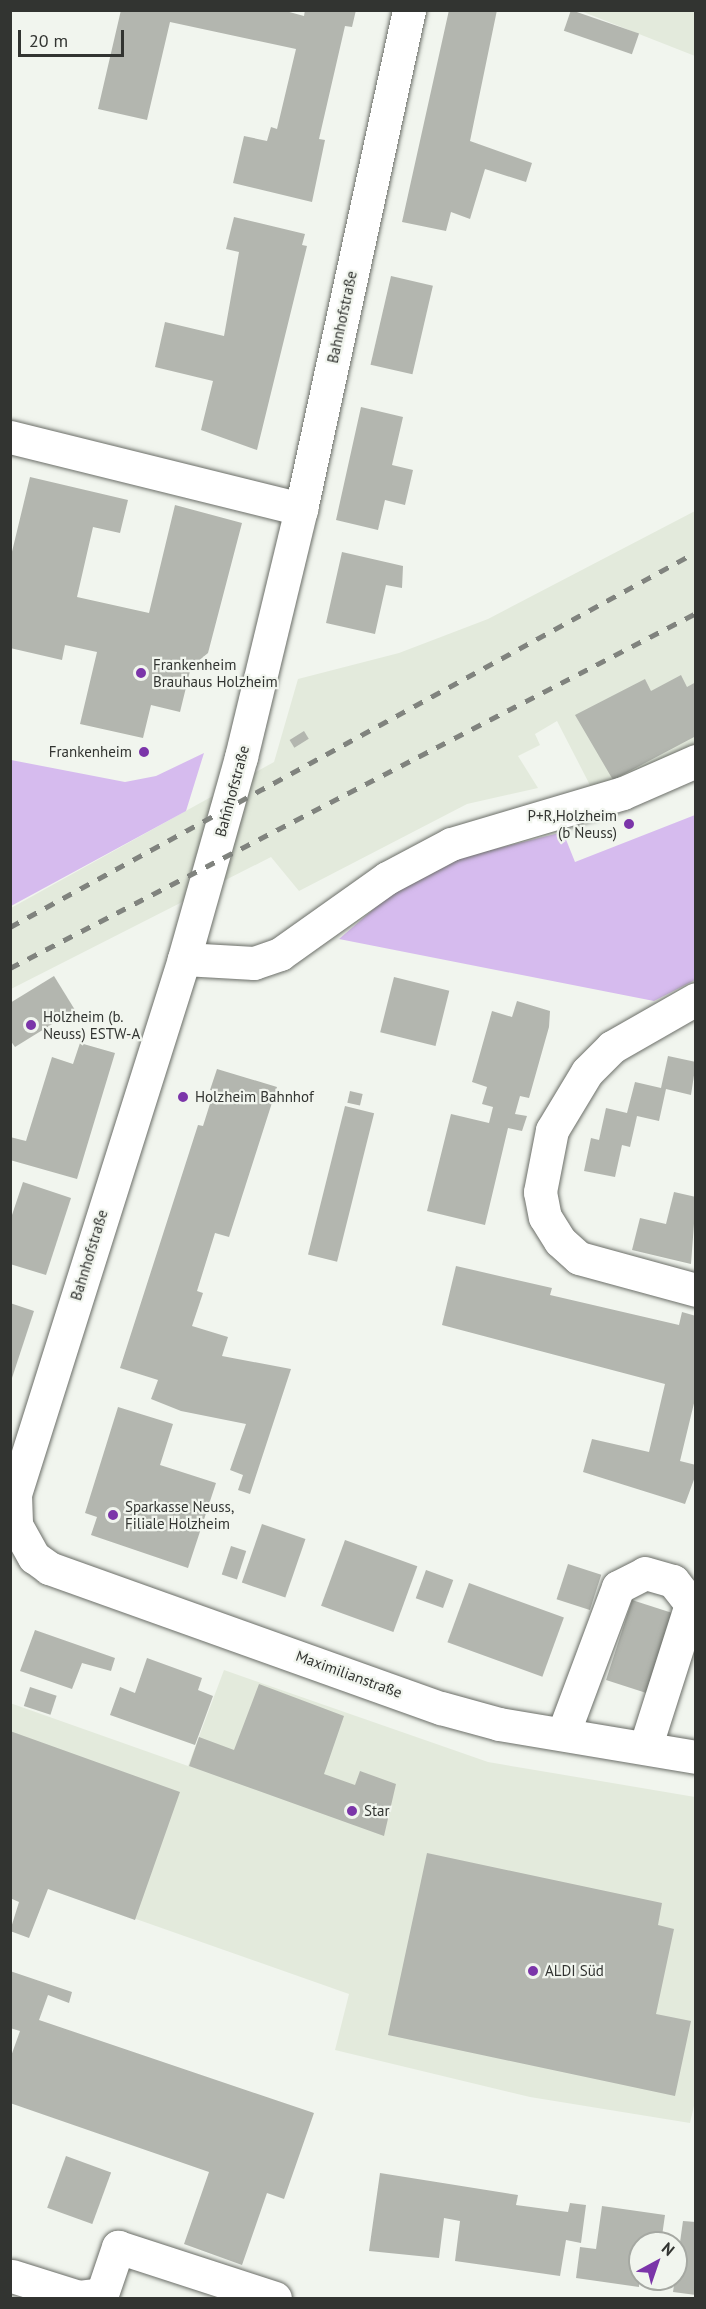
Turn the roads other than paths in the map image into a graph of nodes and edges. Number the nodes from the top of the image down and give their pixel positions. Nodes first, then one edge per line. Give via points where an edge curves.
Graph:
1 (409, 10) edge
2 (10, 437) edge
3 (300, 509) junction
4 (696, 761) edge
5 (184, 959) junction
6 (696, 999) edge
7 (696, 1290) edge
8 (14, 1546) edge
9 (563, 1734) junction
10 (645, 1748) junction
11 (693, 1753) edge
12 (12, 2276) edge
13 (188, 2285) edge
14 (109, 2296) edge
15 (275, 2298) edge

1 - 3 main road, Bahnhofstraße
2 - 3 main road
3 - 5 main road, Bahnhofstraße via 241,757
4 - 5 main road via 623,793 451,844 387,878 280,954 244,964
5 - 8 main road, Bahnhofstraße via 15,1494
6 - 7 main road via 612,1047 587,1072 552,1130 540,1192 545,1217 560,1241 579,1258
8 - 9 main road, Maximilianstraße via 50,1568 441,1708 499,1724
9 - 10 main road, Maximilianstraße
9 - 10 main road via 618,1587 645,1573 673,1581 691,1604
10 - 11 main road, Maximilianstraße
12 - 14 main road via 79,2297
13 - 14 main road via 118,2247
13 - 15 main road

